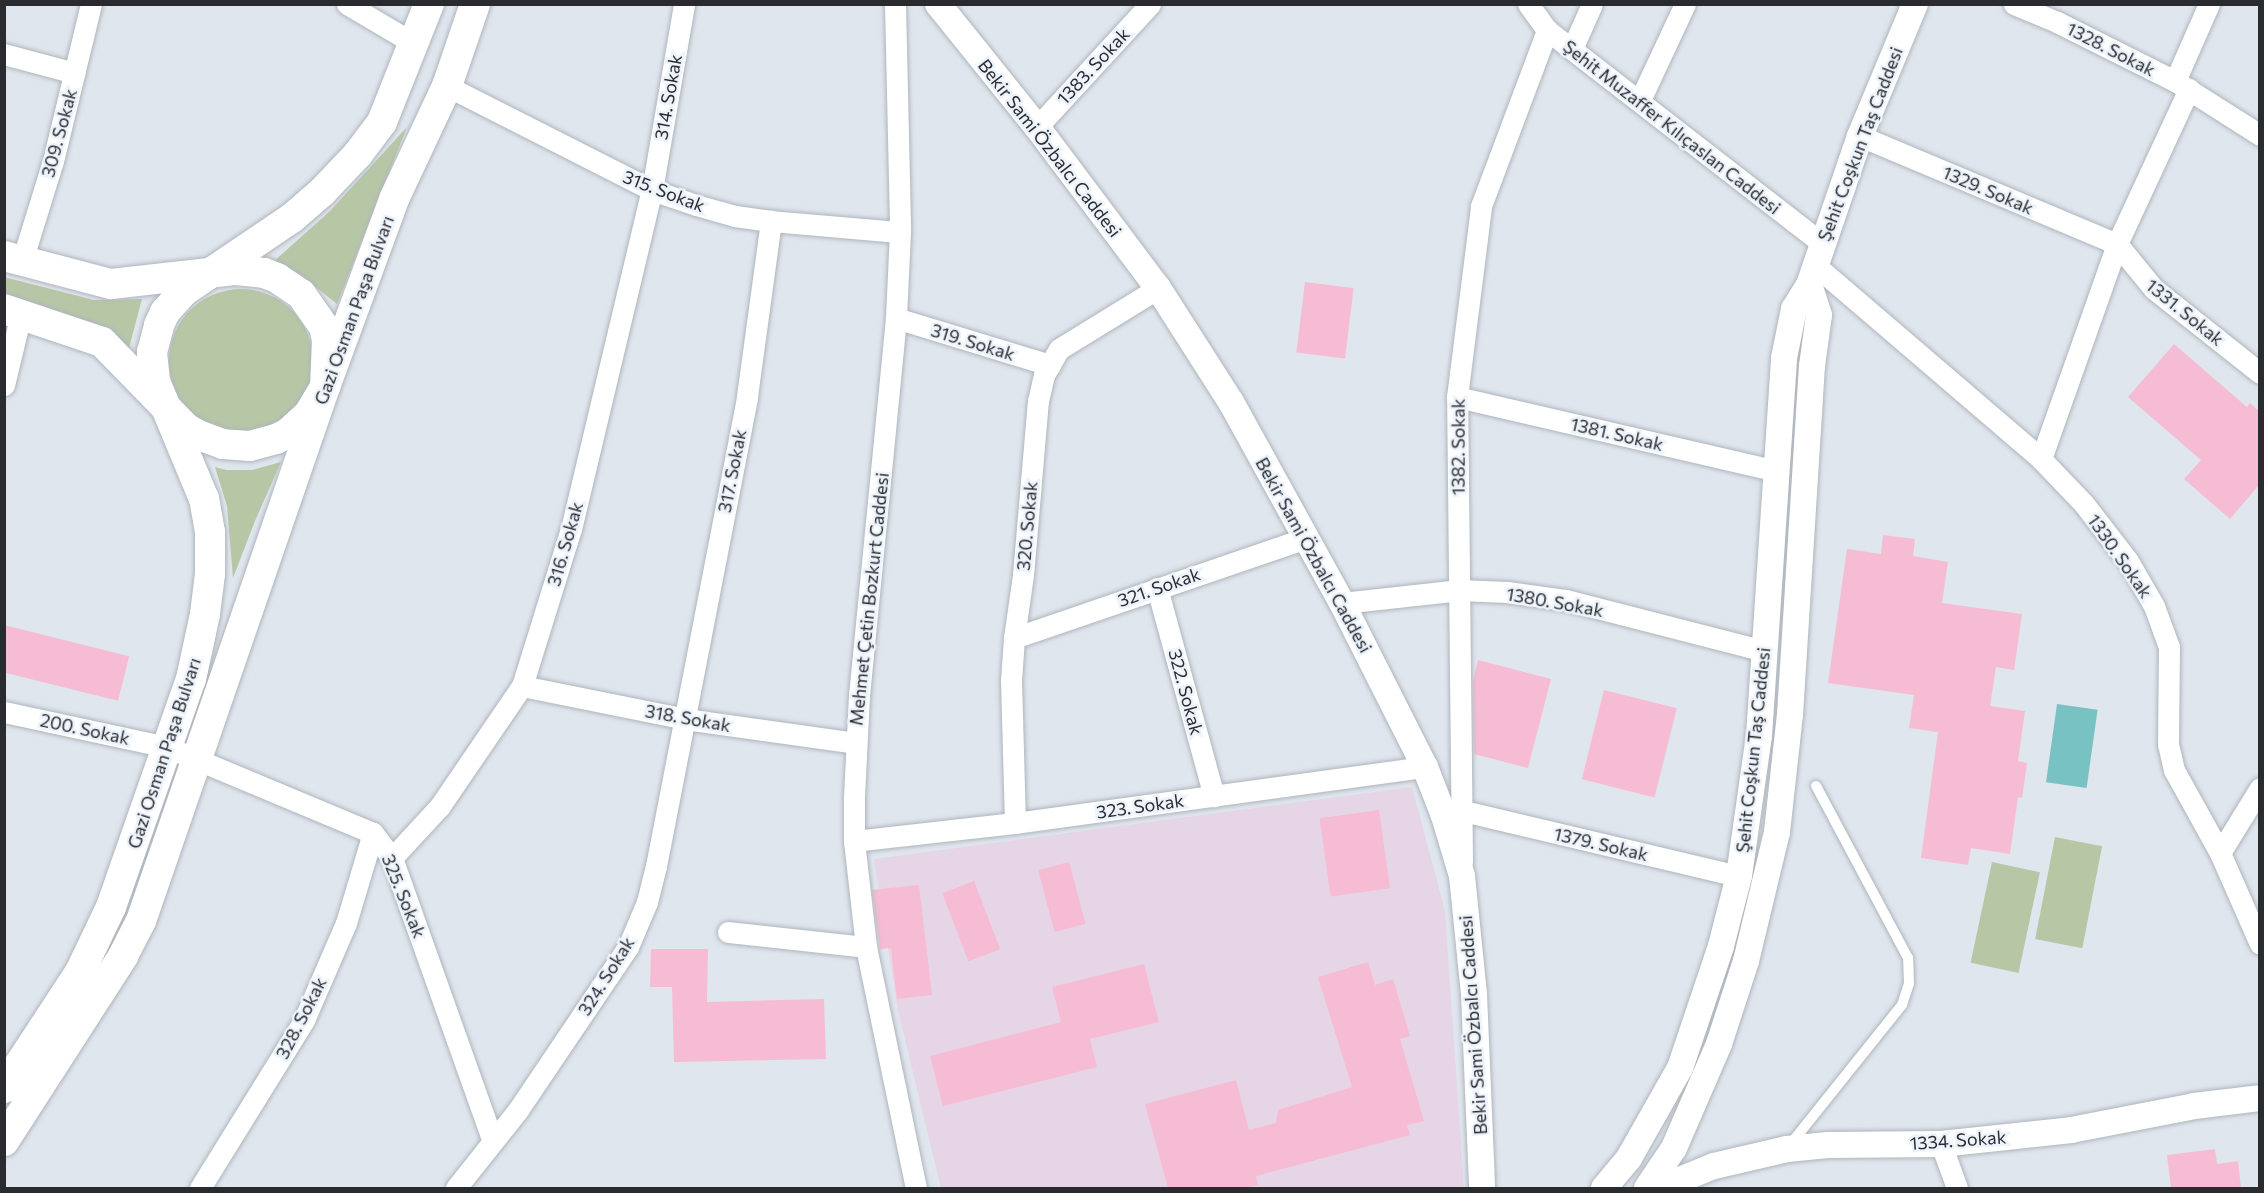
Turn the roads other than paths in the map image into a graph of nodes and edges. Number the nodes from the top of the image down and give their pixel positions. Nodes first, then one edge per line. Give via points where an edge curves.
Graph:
1 (91, 4) edge
2 (348, 4) edge
3 (429, 4) edge
4 (475, 4) edge
5 (684, 4) edge
6 (895, 4) edge
7 (938, 4) edge
8 (1150, 4) edge
9 (1528, 4) edge
10 (1592, 4) edge
11 (1685, 4) edge
12 (1915, 4) edge
13 (2014, 4) edge
14 (2209, 4) edge
15 (1547, 30) junction
16 (415, 45) junction
17 (1572, 49) junction
18 (4, 54) edge
19 (75, 73) junction
20 (2182, 85) junction
21 (447, 86) junction
22 (1640, 100) junction
23 (1036, 128) junction
24 (2259, 135) edge
25 (1860, 136) junction
26 (652, 190) junction
27 (771, 221) junction
28 (900, 232) junction
29 (2117, 244) junction
30 (13, 258) edge
31 (1815, 265) junction
32 (210, 274) junction
33 (1158, 288) junction
34 (13, 311) edge
35 (896, 318) junction
36 (1050, 365) junction
37 (2259, 373) edge
38 (4, 385) edge
39 (325, 387) junction
40 (1457, 397) junction
41 (167, 407) junction
42 (2041, 459) junction
43 (1777, 471) junction
44 (1305, 538) junction
45 (1157, 588) junction
46 (1460, 590) junction
47 (1342, 603) junction
48 (1014, 638) junction
49 (1764, 651) junction
50 (522, 686) junction
51 (4, 712) edge
52 (685, 719) junction
53 (855, 743) junction
54 (167, 747) junction
55 (199, 759) junction
56 (1425, 767) junction
57 (1816, 786) dead end
58 (2259, 788) edge
59 (1214, 796) junction
60 (1463, 812) junction
61 (1015, 823) junction
62 (374, 833) junction
63 (855, 841) junction
64 (2220, 854) junction
65 (392, 858) junction
66 (1462, 876) junction
67 (1739, 876) junction
68 (728, 932) dead end
69 (2259, 944) edge
70 (866, 946) junction
71 (4, 1088) edge
72 (2259, 1098) edge
73 (4, 1141) edge
74 (494, 1141) junction
75 (1941, 1144) junction
76 (1787, 1149) junction
77 (200, 1188) edge
78 (456, 1188) edge
79 (916, 1188) edge
80 (1482, 1188) edge
81 (1604, 1188) edge
82 (1647, 1188) edge
83 (1660, 1188) edge
84 (1957, 1188) edge

1 - 19 street, 309. Sokak
2 - 16 street
3 - 16 main road, Gazi Osman Paşa Bulvarı
4 - 21 main road, Gazi Osman Paşa Bulvarı
5 - 26 street, 314. Sokak
6 - 28 street, Mehmet Çetin Bozkurt Caddesi
7 - 23 street, Bekir Sami Özbalcı Caddesi
8 - 23 street, 1383. Sokak
9 - 15 street, Şehit Muzaffer Kılıçaslan Caddesi
10 - 17 street
11 - 22 street
12 - 25 street, Şehit Coşkun Taş Caddesi
13 - 20 street, 1328. Sokak
14 - 20 street
15 - 17 street, Şehit Muzaffer Kılıçaslan Caddesi
15 - 40 street, 1382. Sokak via 1481,206
16 - 32 main road, Gazi Osman Paşa Bulvarı via 382,122 358,154 292,218
17 - 22 street, Şehit Muzaffer Kılıçaslan Caddesi
18 - 19 street
19 - 30 street, 309. Sokak via 53,161
20 - 24 street, 1328. Sokak
20 - 29 street
21 - 26 street, 315. Sokak
21 - 39 main road, Gazi Osman Paşa Bulvarı via 395,197
22 - 31 street, Şehit Muzaffer Kılıçaslan Caddesi
23 - 33 street, Bekir Sami Özbalcı Caddesi
25 - 29 street, 1329. Sokak
25 - 31 street, Şehit Coşkun Taş Caddesi
26 - 27 street, 315. Sokak via 735,216
26 - 50 street, 316. Sokak via 571,530
27 - 28 street, 315. Sokak
27 - 52 street, 317. Sokak via 747,396
28 - 35 street, Mehmet Çetin Bozkurt Caddesi
29 - 37 street, 1331. Sokak via 2154,289
29 - 42 street
30 - 32 main road via 111,284
31 - 42 street, 1330. Sokak
31 - 43 street, Şehit Coşkun Taş Caddesi via 1794,309 1784,358
31 - 82 street, Şehit Coşkun Taş Caddesi via 1819,315 1812,366 1790,715 1777,832 1746,961 1723,1033 1674,1148
32 - 39 main road via 236,270 264,273 301,294 318,315 327,340
32 - 41 main road, Gazi Osman Paşa Bulvarı via 184,291 159,325 152,352 153,367
33 - 36 street, 320. Sokak via 1078,335 1059,350
33 - 44 street, Bekir Sami Özbalcı Caddesi via 1230,402
34 - 38 street
34 - 41 main road via 102,342
35 - 36 street, 319. Sokak
35 - 53 street, Mehmet Çetin Bozkurt Caddesi
36 - 48 street, 320. Sokak via 1038,401
39 - 41 main road via 298,425 276,439 250,446 223,444 198,435
39 - 55 main road, Gazi Osman Paşa Bulvarı
40 - 43 street, 1381. Sokak
40 - 46 street, 1382. Sokak
41 - 54 main road, Gazi Osman Paşa Bulvarı via 204,499 210,531 206,614 191,679
42 - 64 street, 1330. Sokak via 2084,504 2128,561 2154,606 2169,647 2168,744 2174,770
43 - 49 street, Şehit Coşkun Taş Caddesi
44 - 45 street, 321. Sokak
44 - 47 street, Bekir Sami Özbalcı Caddesi
45 - 48 street, 321. Sokak
45 - 59 street, 322. Sokak
46 - 47 street, 1380. Sokak
46 - 49 street, 1380. Sokak via 1566,600
46 - 60 street, 1382. Sokak
47 - 56 street, Bekir Sami Özbalcı Caddesi
48 - 61 street, 320. Sokak via 1011,681
49 - 67 street, Şehit Coşkun Taş Caddesi via 1758,736
50 - 52 street, 318. Sokak
50 - 65 street, 316. Sokak via 440,806
51 - 54 street, 200. Sokak
52 - 53 street, 318. Sokak
52 - 74 street, 324. Sokak via 656,866 647,902 628,947
53 - 63 street, Mehmet Çetin Bozkurt Caddesi
54 - 55 street, 200. Sokak
54 - 71 main road, Gazi Osman Paşa Bulvarı via 95,942 69,990
55 - 62 street, 325. Sokak
55 - 73 main road, Gazi Osman Paşa Bulvarı via 141,921 123,956
56 - 59 street, 323. Sokak
56 - 66 street, Bekir Sami Özbalcı Caddesi
57 - 76 lane via 1908,958 1909,983 1902,1005
58 - 64 street
59 - 61 street, 323. Sokak
60 - 66 street, 1382. Sokak
60 - 67 street, 1379. Sokak
61 - 63 street, 323. Sokak
62 - 65 street, 325. Sokak
62 - 77 street, 328. Sokak via 346,923 304,1020
63 - 70 street, Mehmet Çetin Bozkurt Caddesi
64 - 69 street, 1330. Sokak
65 - 74 street, 325. Sokak
66 - 80 street, Bekir Sami Özbalcı Caddesi via 1475,1017
67 - 81 street, Şehit Coşkun Taş Caddesi via 1721,945 1680,1068 1629,1158
68 - 70 street
70 - 79 street, Mehmet Çetin Bozkurt Caddesi
72 - 75 street, 1334. Sokak via 2070,1130
74 - 78 street, 324. Sokak
75 - 76 street, 1334. Sokak
75 - 84 street
76 - 83 street, 1334. Sokak via 1714,1166

